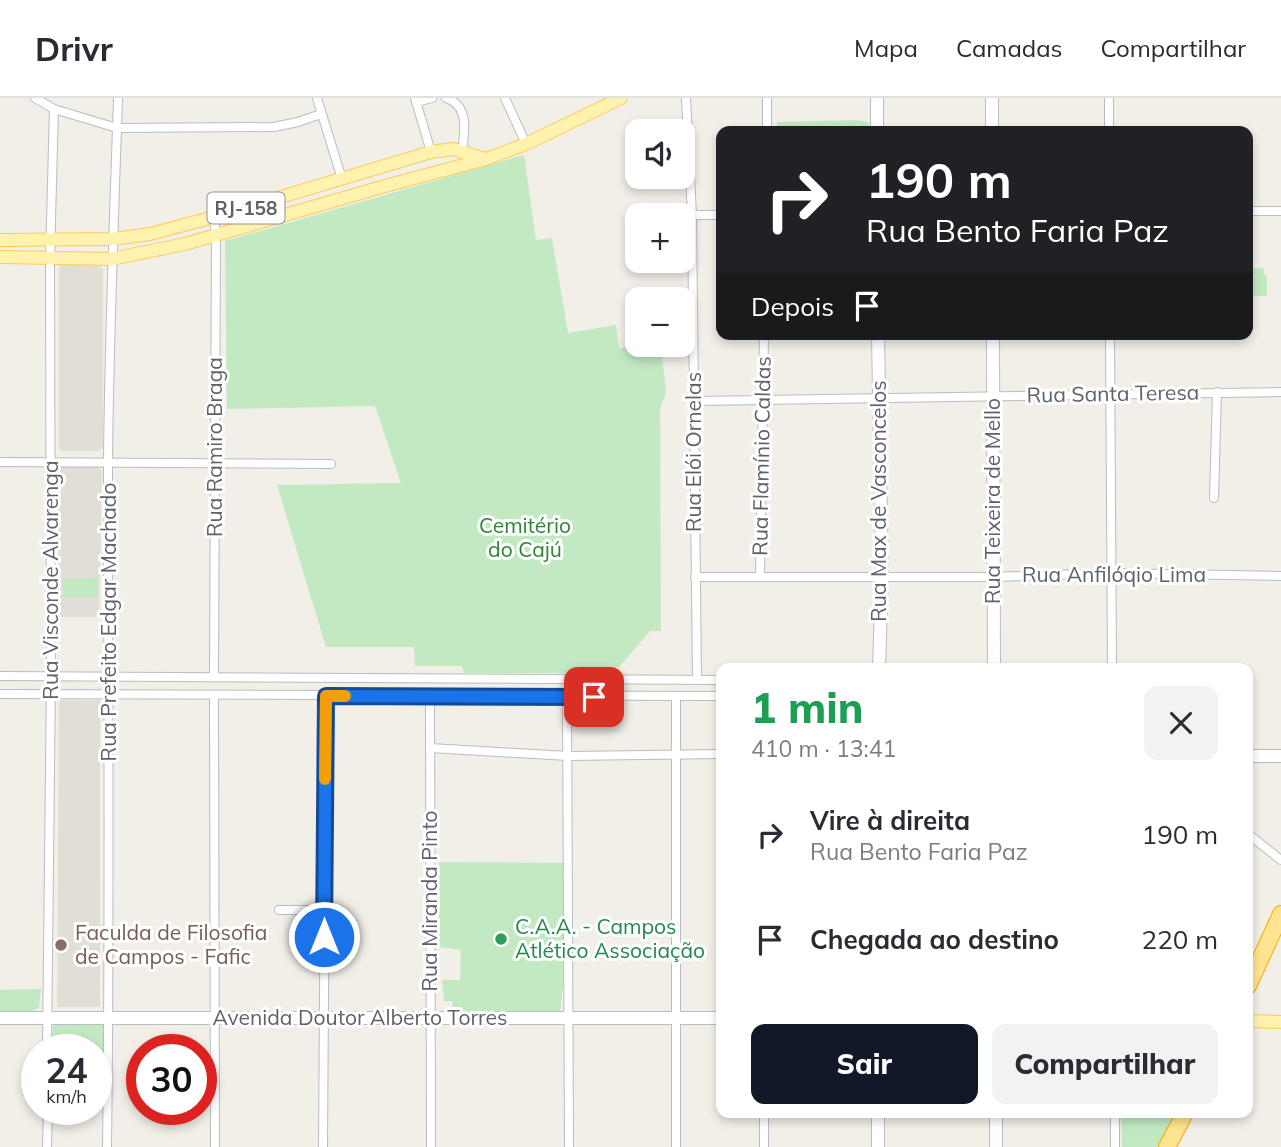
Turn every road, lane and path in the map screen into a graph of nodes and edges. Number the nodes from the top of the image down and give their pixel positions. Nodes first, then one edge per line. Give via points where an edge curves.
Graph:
1 (35, 98) edge
2 (118, 98) edge
3 (317, 98) edge
4 (432, 98) edge
5 (446, 98) edge
6 (505, 98) edge
7 (621, 98) edge
8 (686, 98) edge
9 (767, 98) edge
10 (877, 98) edge
11 (992, 98) edge
12 (1109, 98) edge
13 (416, 100) edge
14 (54, 109) junction
15 (321, 114) junction
16 (767, 126) edge
17 (877, 126) edge
18 (992, 126) edge
19 (1109, 126) edge
20 (117, 128) junction
21 (526, 144) junction
22 (457, 149) junction
23 (431, 152) junction
24 (486, 159) junction
25 (406, 160) junction
26 (430, 173) junction
27 (342, 179) junction
28 (385, 186) junction
29 (691, 203) edge
30 (1253, 211) edge
31 (1281, 211) edge
32 (695, 215) edge
33 (716, 215) edge
34 (214, 217) junction
35 (216, 236) junction
36 (113, 239) junction
37 (0, 240) edge
38 (50, 240) junction
39 (0, 257) edge
40 (50, 258) junction
41 (111, 259) junction
42 (692, 273) edge
43 (764, 340) edge
44 (878, 340) edge
45 (993, 340) edge
46 (1110, 340) edge
47 (1217, 392) junction
48 (1281, 392) edge
49 (1111, 394) junction
50 (994, 397) junction
51 (879, 399) junction
52 (762, 400) junction
53 (693, 401) junction
54 (0, 462) edge
55 (108, 462) junction
56 (51, 463) junction
57 (215, 463) junction
58 (331, 464) dead end
59 (1214, 498) dead end
60 (1111, 573) junction
61 (1281, 576) edge
62 (695, 577) junction
63 (760, 577) junction
64 (882, 577) junction
65 (992, 577) junction
66 (879, 663) edge
67 (994, 663) edge
68 (1112, 663) edge
69 (110, 675) junction
70 (0, 676) edge
71 (51, 676) junction
72 (214, 676) junction
73 (697, 680) junction
74 (716, 680) edge
75 (0, 694) edge
76 (51, 694) junction
77 (110, 694) junction
78 (214, 696) junction
79 (326, 696) junction
80 (430, 696) junction
81 (676, 696) junction
82 (716, 696) edge
83 (567, 697) junction
84 (430, 748) junction
85 (716, 754) edge
86 (568, 755) junction
87 (675, 755) junction
88 (1253, 756) edge
89 (1281, 756) edge
90 (1253, 838) edge
91 (1281, 860) edge
92 (279, 910) dead end
93 (324, 910) junction
94 (1281, 914) edge
95 (1253, 975) edge
96 (324, 1017) junction
97 (430, 1017) junction
98 (0, 1018) edge
99 (47, 1018) junction
100 (108, 1018) junction
101 (568, 1018) junction
102 (675, 1018) junction
103 (716, 1018) edge
104 (215, 1019) junction
105 (1253, 1021) edge
106 (1281, 1022) edge
107 (47, 1034) edge
108 (108, 1034) edge
109 (764, 1118) edge
110 (878, 1118) edge
111 (996, 1118) edge
112 (1115, 1118) edge
113 (1182, 1118) edge
114 (48, 1125) edge
115 (107, 1125) edge
116 (47, 1147) edge
117 (107, 1147) edge
118 (215, 1147) edge
119 (323, 1147) edge
120 (430, 1147) edge
121 (569, 1147) edge
122 (676, 1147) edge
123 (764, 1147) edge
124 (878, 1147) edge
125 (996, 1147) edge
126 (1115, 1147) edge
127 (1167, 1147) edge

1 - 14 street
2 - 20 street, Rua Prefeito Edgar Machado
3 - 15 street
4 - 13 street
5 - 22 street via 462,112 464,136
6 - 21 street
7 - 21 main road, RJ-158
8 - 29 street, Rua Elói Ornelas
9 - 16 street
10 - 17 main road
11 - 18 main road
12 - 19 street
13 - 23 street
14 - 20 street
14 - 38 street, Rua Visconde Alvarenga
15 - 20 street via 274,127
15 - 27 street
20 - 36 street, Rua Prefeito Edgar Machado
21 - 24 main road, RJ-158
22 - 23 main road, RJ-158
22 - 24 main road, RJ-158
22 - 26 main road
23 - 25 main road, RJ-158
24 - 26 main road, RJ-158
25 - 27 main road, RJ-158
25 - 28 main road via 384,173
26 - 28 main road, RJ-158
27 - 34 main road, RJ-158
28 - 35 main road, RJ-158
30 - 31 street
32 - 33 street
34 - 35 street, Rua Ramiro Braga
34 - 36 main road, RJ-158
35 - 41 main road, RJ-158
35 - 57 street, Rua Ramiro Braga
36 - 38 main road, RJ-158
36 - 41 street, Rua Prefeito Edgar Machado
37 - 38 main road, RJ-158
38 - 40 street, Rua Visconde Alvarenga
39 - 40 main road, RJ-158
40 - 41 main road, RJ-158
40 - 56 street, Rua Visconde Alvarenga
41 - 55 street, Rua Prefeito Edgar Machado
42 - 53 street, Rua Elói Ornelas
43 - 52 street, Rua Flamínio Caldas
44 - 51 main road, Rua Max de Vasconcelos
45 - 50 main road, Rua Teixeira de Mello
46 - 49 street
47 - 48 street, Rua Santa Teresa
47 - 49 street, Rua Santa Teresa
47 - 59 street
49 - 50 street, Rua Santa Teresa
49 - 60 street
50 - 51 street, Rua Santa Teresa
50 - 65 main road, Rua Teixeira de Mello
51 - 52 street, Rua Santa Teresa
51 - 64 main road, Rua Max de Vasconcelos
52 - 53 street, Rua Santa Teresa
52 - 63 street, Rua Flamínio Caldas
53 - 62 street, Rua Elói Ornelas
54 - 56 street
55 - 56 street
55 - 57 street
55 - 69 street, Rua Prefeito Edgar Machado
56 - 71 street, Rua Visconde Alvarenga
57 - 58 street
57 - 72 street, Rua Ramiro Braga
60 - 61 street, Rua Anfilóqio Lima
60 - 65 street, Rua Anfilóqio Lima
60 - 68 street
62 - 63 street, Rua Anfilóqio Lima
62 - 73 street, Rua Elói Ornelas
63 - 64 street, Rua Anfilóqio Lima
64 - 65 street, Rua Anfilóqio Lima
64 - 66 main road, Rua Max de Vasconcelos
65 - 67 main road, Rua Teixeira de Mello
69 - 71 street
69 - 72 street
69 - 77 street, Rua Prefeito Edgar Machado
70 - 71 street
71 - 76 street, Rua Visconde Alvarenga
72 - 73 street
73 - 74 street
75 - 76 street
76 - 77 street
76 - 99 street, Rua Visconde Alvarenga
77 - 78 street
77 - 100 street, Rua Prefeito Edgar Machado
78 - 79 street
78 - 104 street
79 - 80 street
79 - 93 street
80 - 83 street
80 - 84 street, Rua Miranda Pinto
81 - 82 street
81 - 83 street
81 - 87 street
83 - 86 street
84 - 86 street
84 - 97 street, Rua Miranda Pinto
85 - 87 street
86 - 87 street
86 - 101 street
87 - 102 street
88 - 89 main road
90 - 91 street
92 - 93 street
93 - 96 street
94 - 95 highway
96 - 97 main road, Avenida Doutor Alberto Torres
96 - 104 main road, Avenida Doutor Alberto Torres
96 - 119 street
97 - 101 main road, Avenida Doutor Alberto Torres
97 - 120 street, Rua Miranda Pinto
98 - 99 main road, Avenida Doutor Alberto Torres
99 - 100 main road, Avenida Doutor Alberto Torres
99 - 107 street, Rua Visconde Alvarenga
100 - 104 main road, Avenida Doutor Alberto Torres
100 - 108 street, Rua Prefeito Edgar Machado
101 - 102 main road, Avenida Doutor Alberto Torres
101 - 121 street
102 - 103 main road, Avenida Doutor Alberto Torres
102 - 122 street
104 - 118 street
105 - 106 main road
109 - 123 street
110 - 124 main road
111 - 125 main road
112 - 126 street
113 - 127 highway
114 - 116 street
115 - 117 street, Rua Prefeito Edgar Machado

